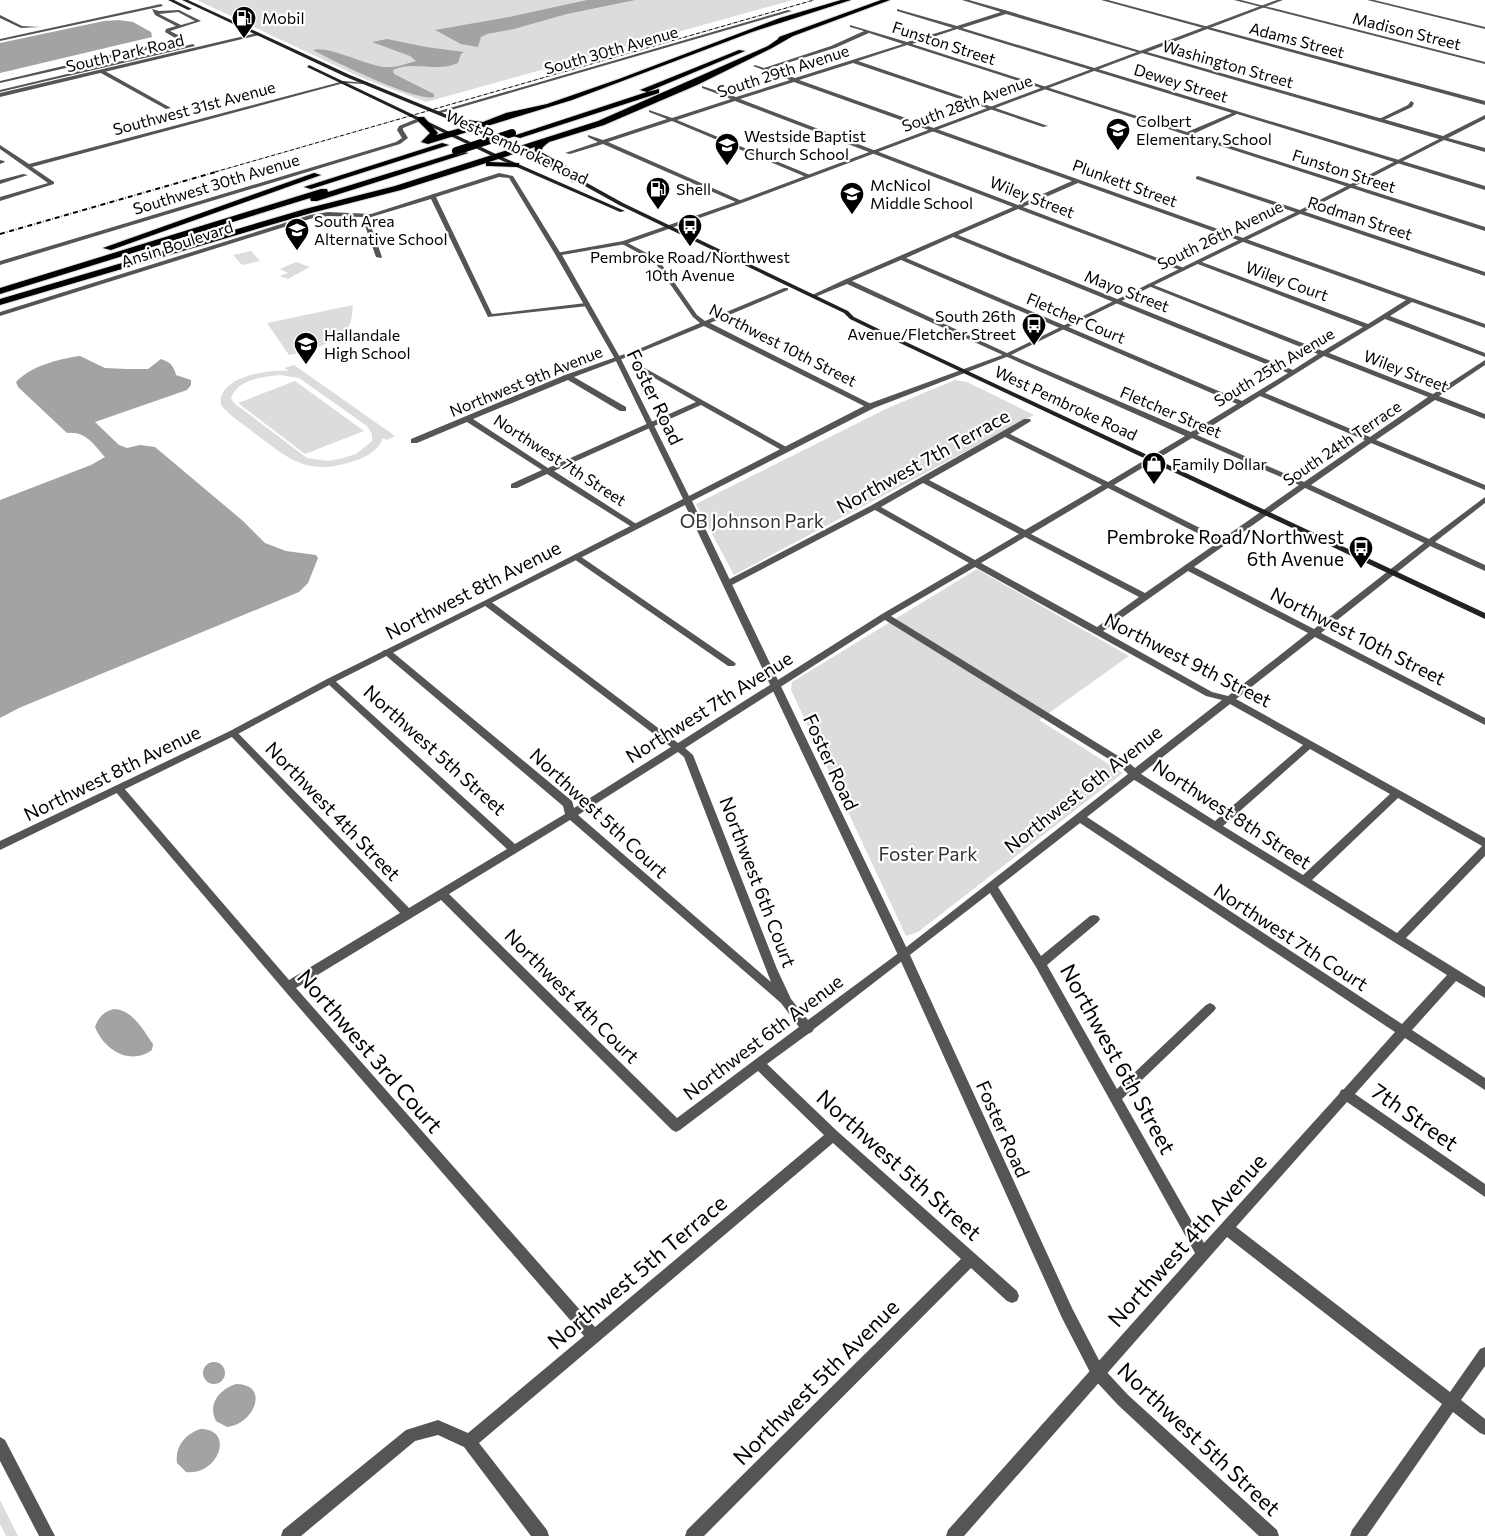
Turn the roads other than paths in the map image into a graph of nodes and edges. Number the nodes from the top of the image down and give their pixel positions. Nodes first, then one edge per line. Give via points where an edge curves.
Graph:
1 (184, 0) edge
2 (848, 0) edge
3 (852, 0) edge
4 (863, 0) edge
5 (876, 0) edge
6 (887, 0) edge
7 (964, 0) edge
8 (1103, 0) edge
9 (1236, 0) edge
10 (1281, 0) edge
11 (1369, 0) edge
12 (172, 1) edge
13 (193, 4) junction
14 (1262, 7) junction
15 (149, 8) junction
16 (900, 10) dead end
17 (790, 11) dead end
18 (158, 12) junction
19 (1006, 12) junction
20 (1, 18) edge
21 (852, 26) dead end
22 (181, 27) junction
23 (57, 28) junction
24 (958, 28) junction
25 (1206, 28) junction
26 (1485, 28) edge
27 (869, 31) junction
28 (771, 33) dead end
29 (257, 34) junction
30 (790, 35) junction
31 (248, 36) junction
32 (182, 39) junction
33 (0, 40) edge
34 (744, 44) dead end
35 (907, 44) junction
36 (1142, 52) junction
37 (294, 58) dead end
38 (854, 61) junction
39 (88, 62) junction
40 (300, 62) dead end
41 (1485, 63) edge
42 (755, 66) dead end
43 (100, 69) junction
44 (764, 69) junction
45 (1095, 70) junction
46 (796, 80) junction
47 (0, 82) edge
48 (344, 82) junction
49 (366, 84) junction
50 (704, 87) dead end
51 (1045, 88) junction
52 (0, 91) edge
53 (0, 95) edge
54 (735, 99) junction
55 (1411, 103) dead end
56 (1485, 103) edge
57 (168, 108) dead end
58 (992, 108) junction
59 (651, 111) dead end
60 (439, 112) junction
61 (1236, 113) junction
62 (518, 114) junction
63 (1485, 117) edge
64 (421, 119) junction
65 (455, 120) junction
66 (671, 120) junction
67 (1380, 120) junction
68 (1045, 126) dead end
69 (473, 128) junction
70 (935, 129) junction
71 (508, 133) junction
72 (453, 134) junction
73 (1187, 134) junction
74 (590, 136) dead end
75 (1444, 138) junction
76 (425, 142) junction
77 (545, 142) junction
78 (603, 142) junction
79 (0, 147) edge
80 (454, 149) junction
81 (519, 150) junction
82 (1485, 150) edge
83 (874, 152) junction
84 (568, 153) dead end
85 (498, 157) junction
86 (1397, 162) junction
87 (516, 165) junction
88 (29, 166) junction
89 (468, 166) junction
90 (25, 176) dead end
91 (808, 176) junction
92 (1198, 178) dead end
93 (575, 180) junction
94 (1077, 181) junction
95 (1, 182) edge
96 (1350, 186) junction
97 (1485, 188) edge
98 (14, 190) dead end
99 (433, 197) junction
100 (0, 199) edge
101 (740, 202) junction
102 (1017, 206) junction
103 (1300, 212) junction
104 (365, 217) junction
105 (669, 227) junction
106 (1485, 229) edge
107 (662, 230) junction
108 (953, 235) junction
109 (1244, 240) junction
110 (624, 243) junction
111 (108, 248) junction
112 (558, 254) junction
113 (379, 257) dead end
114 (901, 258) junction
115 (1197, 262) junction
116 (0, 263) edge
117 (1182, 269) junction
118 (1485, 274) edge
119 (0, 280) edge
120 (846, 281) junction
121 (0, 285) edge
122 (1149, 285) junction
123 (786, 290) junction
124 (0, 291) edge
125 (813, 296) junction
126 (0, 297) edge
127 (1411, 300) junction
128 (0, 302) edge
129 (1116, 302) junction
130 (586, 305) junction
131 (0, 314) edge
132 (1384, 316) junction
133 (852, 318) junction
134 (704, 323) junction
135 (1368, 326) junction
136 (1485, 326) edge
137 (1064, 327) junction
138 (1323, 354) junction
139 (1007, 355) junction
140 (1485, 355) edge
141 (618, 359) junction
142 (1485, 362) edge
143 (634, 364) dead end
144 (964, 371) junction
145 (1292, 372) junction
146 (568, 377) junction
147 (1258, 393) junction
148 (1434, 397) junction
149 (701, 402) junction
150 (1241, 403) junction
151 (871, 406) junction
152 (623, 409) dead end
153 (1485, 417) edge
154 (468, 419) junction
155 (1027, 421) dead end
156 (648, 425) junction
157 (1005, 434) junction
158 (1191, 435) junction
159 (1370, 440) junction
160 (414, 441) dead end
161 (786, 449) junction
162 (1151, 460) junction
163 (548, 470) junction
164 (923, 480) junction
165 (1107, 484) junction
166 (1305, 485) junction
167 (514, 486) dead end
168 (1485, 488) edge
169 (687, 500) junction
170 (1485, 500) edge
171 (875, 507) junction
172 (1265, 512) junction
173 (635, 527) junction
174 (1025, 534) junction
175 (1222, 542) junction
176 (1429, 543) junction
177 (577, 557) junction
178 (975, 563) junction
179 (1188, 567) junction
180 (1485, 568) edge
181 (1392, 572) junction
182 (728, 584) junction
183 (1145, 597) junction
184 (487, 603) junction
185 (885, 616) junction
186 (1485, 616) edge
187 (1096, 632) junction
188 (1313, 633) junction
189 (387, 652) junction
190 (731, 664) dead end
191 (330, 681) junction
192 (775, 685) junction
193 (1229, 699) junction
194 (1485, 722) edge
195 (233, 733) junction
196 (1310, 744) junction
197 (678, 747) junction
198 (1136, 773) junction
199 (119, 790) junction
200 (1397, 793) junction
201 (571, 815) junction
202 (1079, 817) junction
203 (1216, 826) junction
204 (1485, 843) edge
205 (0, 846) edge
206 (514, 848) junction
207 (1485, 849) edge
208 (1304, 881) junction
209 (992, 887) junction
210 (442, 894) junction
211 (408, 914) junction
212 (1094, 919) dead end
213 (1399, 938) junction
214 (904, 955) junction
215 (1040, 964) junction
216 (1455, 974) junction
217 (288, 987) junction
218 (1485, 993) edge
219 (786, 1002) junction
220 (1210, 1008) dead end
221 (808, 1029) junction
222 (1402, 1031) junction
223 (759, 1064) junction
224 (1485, 1085) edge
225 (1345, 1094) junction
226 (1116, 1097) junction
227 (676, 1126) joint
228 (834, 1135) junction
229 (1485, 1191) edge
230 (1227, 1228) junction
231 (1203, 1254) junction
232 (970, 1259) junction
233 (1012, 1296) dead end
234 (594, 1336) junction
235 (1485, 1354) edge
236 (1098, 1373) junction
237 (1452, 1401) junction
238 (1485, 1428) edge
239 (469, 1442) junction
240 (0, 1445) edge
241 (47, 1536) edge
242 (289, 1536) edge
243 (541, 1536) edge
244 (693, 1536) edge
245 (954, 1536) edge
246 (1271, 1536) edge
247 (1358, 1536) edge

1 - 13 main road, West Pembroke Road
2 - 62 highway via 782,20 607,86
3 - 71 highway
4 - 28 highway
5 - 71 highway via 636,94
6 - 30 highway
7 - 19 street, Washington Street
8 - 25 street, Adams Street
9 - 14 street, Madison Street
10 - 14 street, South 28th Avenue
11 - 26 street
12 - 13 main road
12 - 15 street
12 - 31 main road
13 - 29 main road, West Pembroke Road
14 - 25 street, South 28th Avenue
14 - 41 street, Madison Street
15 - 18 street
15 - 23 street
16 - 24 street, Dewey Street
17 - 60 street, South 30th Avenue
18 - 22 street
18 - 22 street via 178,11 200,22
19 - 24 street, South 29th Avenue
19 - 36 street, Washington Street
20 - 23 street via 21,27
21 - 27 street, Funston Street
22 - 32 street via 167,32
23 - 33 street
24 - 35 street, South 29th Avenue
24 - 45 street, Dewey Street
25 - 36 street, South 28th Avenue
25 - 56 street, Adams Street
27 - 35 street, Funston Street
27 - 44 street via 833,47
29 - 31 street, South Park Road
29 - 49 main road, West Pembroke Road
30 - 71 highway via 620,104
30 - 77 highway via 648,105
31 - 37 main road
31 - 43 street, South Park Road
32 - 39 street
32 - 43 street via 192,45
34 - 71 highway via 596,103
35 - 38 street, South 29th Avenue
35 - 51 street, Funston Street
36 - 45 street, South 28th Avenue
36 - 67 street, Washington Street
38 - 46 street, South 29th Avenue
38 - 58 street
39 - 43 street
39 - 47 street
40 - 48 main road, West Pembroke Road
42 - 44 street, Plunkett Street
43 - 52 street
43 - 53 street, South Park Road
43 - 57 street
44 - 46 street, Plunkett Street
45 - 51 street, South 28th Avenue
45 - 61 street, Dewey Street
46 - 54 street, South 29th Avenue
46 - 70 street, Plunkett Street
48 - 49 street, Southwest 31st Avenue
48 - 64 main road, West Pembroke Road
48 - 88 street, Southwest 31st Avenue
49 - 60 main road, West Pembroke Road
50 - 54 street, Wiley Street
51 - 58 street, South 28th Avenue
51 - 73 street, Funston Street
54 - 66 street, South 29th Avenue
54 - 83 street, Wiley Street
55 - 67 street
58 - 68 street
58 - 70 street, South 28th Avenue
59 - 66 street
60 - 65 main road, West Pembroke Road
61 - 73 street
61 - 86 street, Dewey Street
62 - 65 highway via 485,122
62 - 69 highway
63 - 75 street, South 26th Avenue
64 - 69 main road via 434,117
64 - 72 main road, West Pembroke Road
64 - 76 highway via 434,133
64 - 116 street, Southwest 30th Avenue via 401,127 405,138 398,143
65 - 69 main road, West Pembroke Road
66 - 78 street, South 29th Avenue
66 - 91 street
67 - 75 street, Washington Street
69 - 72 highway
69 - 81 main road, West Pembroke Road
70 - 83 street, South 28th Avenue
70 - 94 street, Plunkett Street
71 - 80 highway
71 - 80 highway, bridge
72 - 76 highway
72 - 85 main road, West Pembroke Road
73 - 96 street, Funston Street
74 - 78 street
75 - 82 street, Washington Street
75 - 86 street, South 26th Avenue
76 - 111 highway via 260,194
77 - 81 highway
77 - 93 highway via 537,153 570,172
78 - 84 street, South 29th Avenue
78 - 101 street
79 - 88 street
80 - 111 highway
80 - 121 highway
80 - 124 highway
80 - 126 highway
81 - 85 highway
81 - 93 main road, West Pembroke Road
83 - 91 street, South 28th Avenue
83 - 102 street, Wiley Street
85 - 87 main road, West Pembroke Road
85 - 89 highway
86 - 96 street, South 26th Avenue
86 - 97 street, Dewey Street
87 - 89 highway
87 - 107 main road, West Pembroke Road
88 - 100 street via 52,184
89 - 128 highway
90 - 95 street
91 - 101 street, South 28th Avenue
92 - 103 street, Rodman Street
93 - 105 main road, West Pembroke Road
94 - 102 street
94 - 109 street, Plunkett Street
95 - 98 street
96 - 103 street, South 26th Avenue
96 - 106 street, Funston Street
99 - 104 street
99 - 112 street, Foster Road via 499,175 510,177
99 - 130 street via 490,316
101 - 105 street, South 28th Avenue
102 - 108 street
102 - 117 street, Wiley Street
103 - 109 street, South 26th Avenue
103 - 118 street, Rodman Street
104 - 113 street
104 - 131 street, Ansin Boulevard via 312,216
105 - 107 street, South 28th Avenue
105 - 125 main road, West Pembroke Road
107 - 110 street, South 28th Avenue
107 - 123 main road, West Pembroke Road
108 - 114 street
108 - 129 street, Mayo Street
109 - 115 street, South 26th Avenue
109 - 127 street, Plunkett Street
110 - 112 street, South 28th Avenue
110 - 134 street, Northwest 10th Street via 656,260 695,316
111 - 119 highway
112 - 130 street, Foster Road
114 - 120 street
114 - 137 street, Fletcher Court
115 - 117 street, South 26th Avenue
115 - 135 street, Wiley Court
117 - 122 street, South 26th Avenue
120 - 125 street
120 - 139 street, Fletcher Street
122 - 129 street, South 26th Avenue
122 - 138 street, Wiley Street
123 - 133 main road, West Pembroke Road via 839,316
123 - 134 street, Northwest 9th Avenue
125 - 133 main road, West Pembroke Road
127 - 132 street, South 25th Avenue
127 - 136 street, Plunkett Street
129 - 137 street, South 26th Avenue
129 - 145 street, Mayo Street
130 - 141 street, Foster Road
132 - 135 street, South 25th Avenue
132 - 140 street
133 - 144 main road, West Pembroke Road
134 - 141 street, Northwest 9th Avenue
134 - 151 street, Northwest 10th Street
135 - 138 street, South 25th Avenue
137 - 139 street, South 26th Avenue
137 - 150 street, Fletcher Court
138 - 145 street, South 25th Avenue
138 - 148 street, Wiley Street
139 - 144 street, South 26th Avenue
139 - 158 street, Fletcher Street
141 - 146 street, Northwest 9th Avenue
141 - 156 street, Foster Road
142 - 148 street, South 24th Terrace
143 - 149 street
144 - 151 street, Northwest 8th Avenue
144 - 162 main road, West Pembroke Road
145 - 147 street, South 25th Avenue
146 - 152 street
146 - 154 street, Northwest 9th Avenue
147 - 150 street, South 25th Avenue
147 - 159 street
148 - 153 street, Wiley Street
148 - 159 street, South 24th Terrace
149 - 156 street
149 - 161 street
150 - 158 street, South 25th Avenue
151 - 161 street, Northwest 8th Avenue
154 - 160 street, Northwest 9th Avenue
154 - 163 street, Northwest 7th Street
155 - 157 street, Northwest 7th Terrace
156 - 163 street
156 - 169 street, Foster Road
157 - 164 street, Northwest 7th Terrace
157 - 165 street
158 - 162 street, South 25th Avenue
158 - 166 street, Fletcher Street
159 - 166 street, South 24th Terrace
159 - 168 street
161 - 169 street, Northwest 8th Avenue
162 - 165 street, Northwest 7th Avenue
162 - 172 main road, West Pembroke Road
163 - 167 street
163 - 173 street, Northwest 7th Street
164 - 171 street, Northwest 7th Terrace
164 - 174 street
165 - 174 street, Northwest 7th Avenue
165 - 175 street
166 - 172 street, South 24th Terrace
166 - 176 street, Fletcher Street
169 - 173 street, Northwest 8th Avenue
169 - 182 street, Foster Road
170 - 176 street, Northwest 6th Avenue
171 - 178 street, Northwest 9th Street
171 - 182 street, Northwest 7th Terrace
172 - 175 street, South 24th Terrace
172 - 181 main road, West Pembroke Road
173 - 177 street, Northwest 8th Avenue
174 - 178 street, Northwest 7th Avenue
174 - 183 street
175 - 179 street, South 24th Terrace
176 - 180 street, Fletcher Street
176 - 181 street, Northwest 6th Avenue
177 - 184 street, Northwest 8th Avenue
177 - 190 street
178 - 185 street, Northwest 7th Avenue
178 - 187 street, Northwest 9th Street
179 - 183 street, South 24th Terrace
179 - 188 street, Northwest 10th Street
181 - 186 main road, West Pembroke Road
181 - 188 street, Northwest 6th Avenue
182 - 192 street, Foster Road
183 - 187 street, South 24th Terrace
184 - 189 street, Northwest 8th Avenue
184 - 197 street
185 - 192 street, Northwest 7th Avenue
185 - 198 street, Northwest 8th Street
187 - 193 street, Northwest 9th Street via 1209,694
188 - 193 street, Northwest 6th Avenue
188 - 194 street, Northwest 10th Street
189 - 191 street, Northwest 8th Avenue
189 - 201 street, Northwest 5th Court via 568,804
191 - 195 street, Northwest 8th Avenue
191 - 206 street, Northwest 5th Street
192 - 197 street, Northwest 7th Avenue
192 - 214 street, Foster Road
193 - 196 street, Northwest 9th Street
193 - 198 street, Northwest 6th Avenue
195 - 199 street, Northwest 8th Avenue
195 - 211 street, Northwest 4th Street
196 - 200 street, Northwest 9th Street
196 - 203 street
197 - 201 street, Northwest 7th Avenue
197 - 219 street, Northwest 6th Court via 688,756
198 - 202 street, Northwest 6th Avenue
198 - 203 street, Northwest 8th Street via 1140,779
199 - 205 street, Northwest 8th Avenue
199 - 217 street, Northwest 3rd Court
200 - 204 street, Northwest 9th Street
200 - 208 street
201 - 206 street, Northwest 7th Avenue
201 - 219 street, Northwest 5th Court
202 - 209 street, Northwest 6th Avenue
202 - 222 street, Northwest 7th Court
203 - 208 street, Northwest 8th Street
206 - 210 street, Northwest 7th Avenue
207 - 213 street
208 - 213 street, Northwest 8th Street
209 - 214 street, Northwest 6th Avenue
209 - 215 street, Northwest 6th Street
210 - 211 street, Northwest 7th Avenue
210 - 227 street, Northwest 4th Court
211 - 217 street, Northwest 7th Avenue
212 - 215 street
213 - 216 street, Northwest 8th Street
214 - 221 street, Northwest 6th Avenue
214 - 236 street, Foster Road via 1067,1313
215 - 226 street, Northwest 6th Street
216 - 218 street, Northwest 8th Street
216 - 222 street, Northwest 4th Avenue
217 - 234 street, Northwest 3rd Court
219 - 221 street, Northwest 6th Court
220 - 226 street
221 - 223 street, Northwest 6th Avenue
222 - 224 street, Northwest 7th Court
222 - 225 street, Northwest 4th Avenue
223 - 227 street, Northwest 6th Avenue
223 - 228 street, Northwest 5th Street
225 - 229 street, 7th Street
225 - 230 street, Northwest 4th Avenue
226 - 231 street, Northwest 6th Street
228 - 232 street, Northwest 5th Street
228 - 234 street, Northwest 5th Terrace
230 - 231 street, Northwest 4th Avenue
230 - 237 street
231 - 236 street, Northwest 4th Avenue
232 - 233 street, Northwest 5th Street
232 - 244 street, Northwest 5th Avenue
234 - 239 street, Northwest 5th Terrace
235 - 237 street
236 - 245 street, Northwest 4th Avenue
236 - 246 street, Northwest 5th Street via 1123,1400
237 - 238 street
237 - 247 street
239 - 242 street via 438,1427 411,1436
239 - 243 street
240 - 241 street

